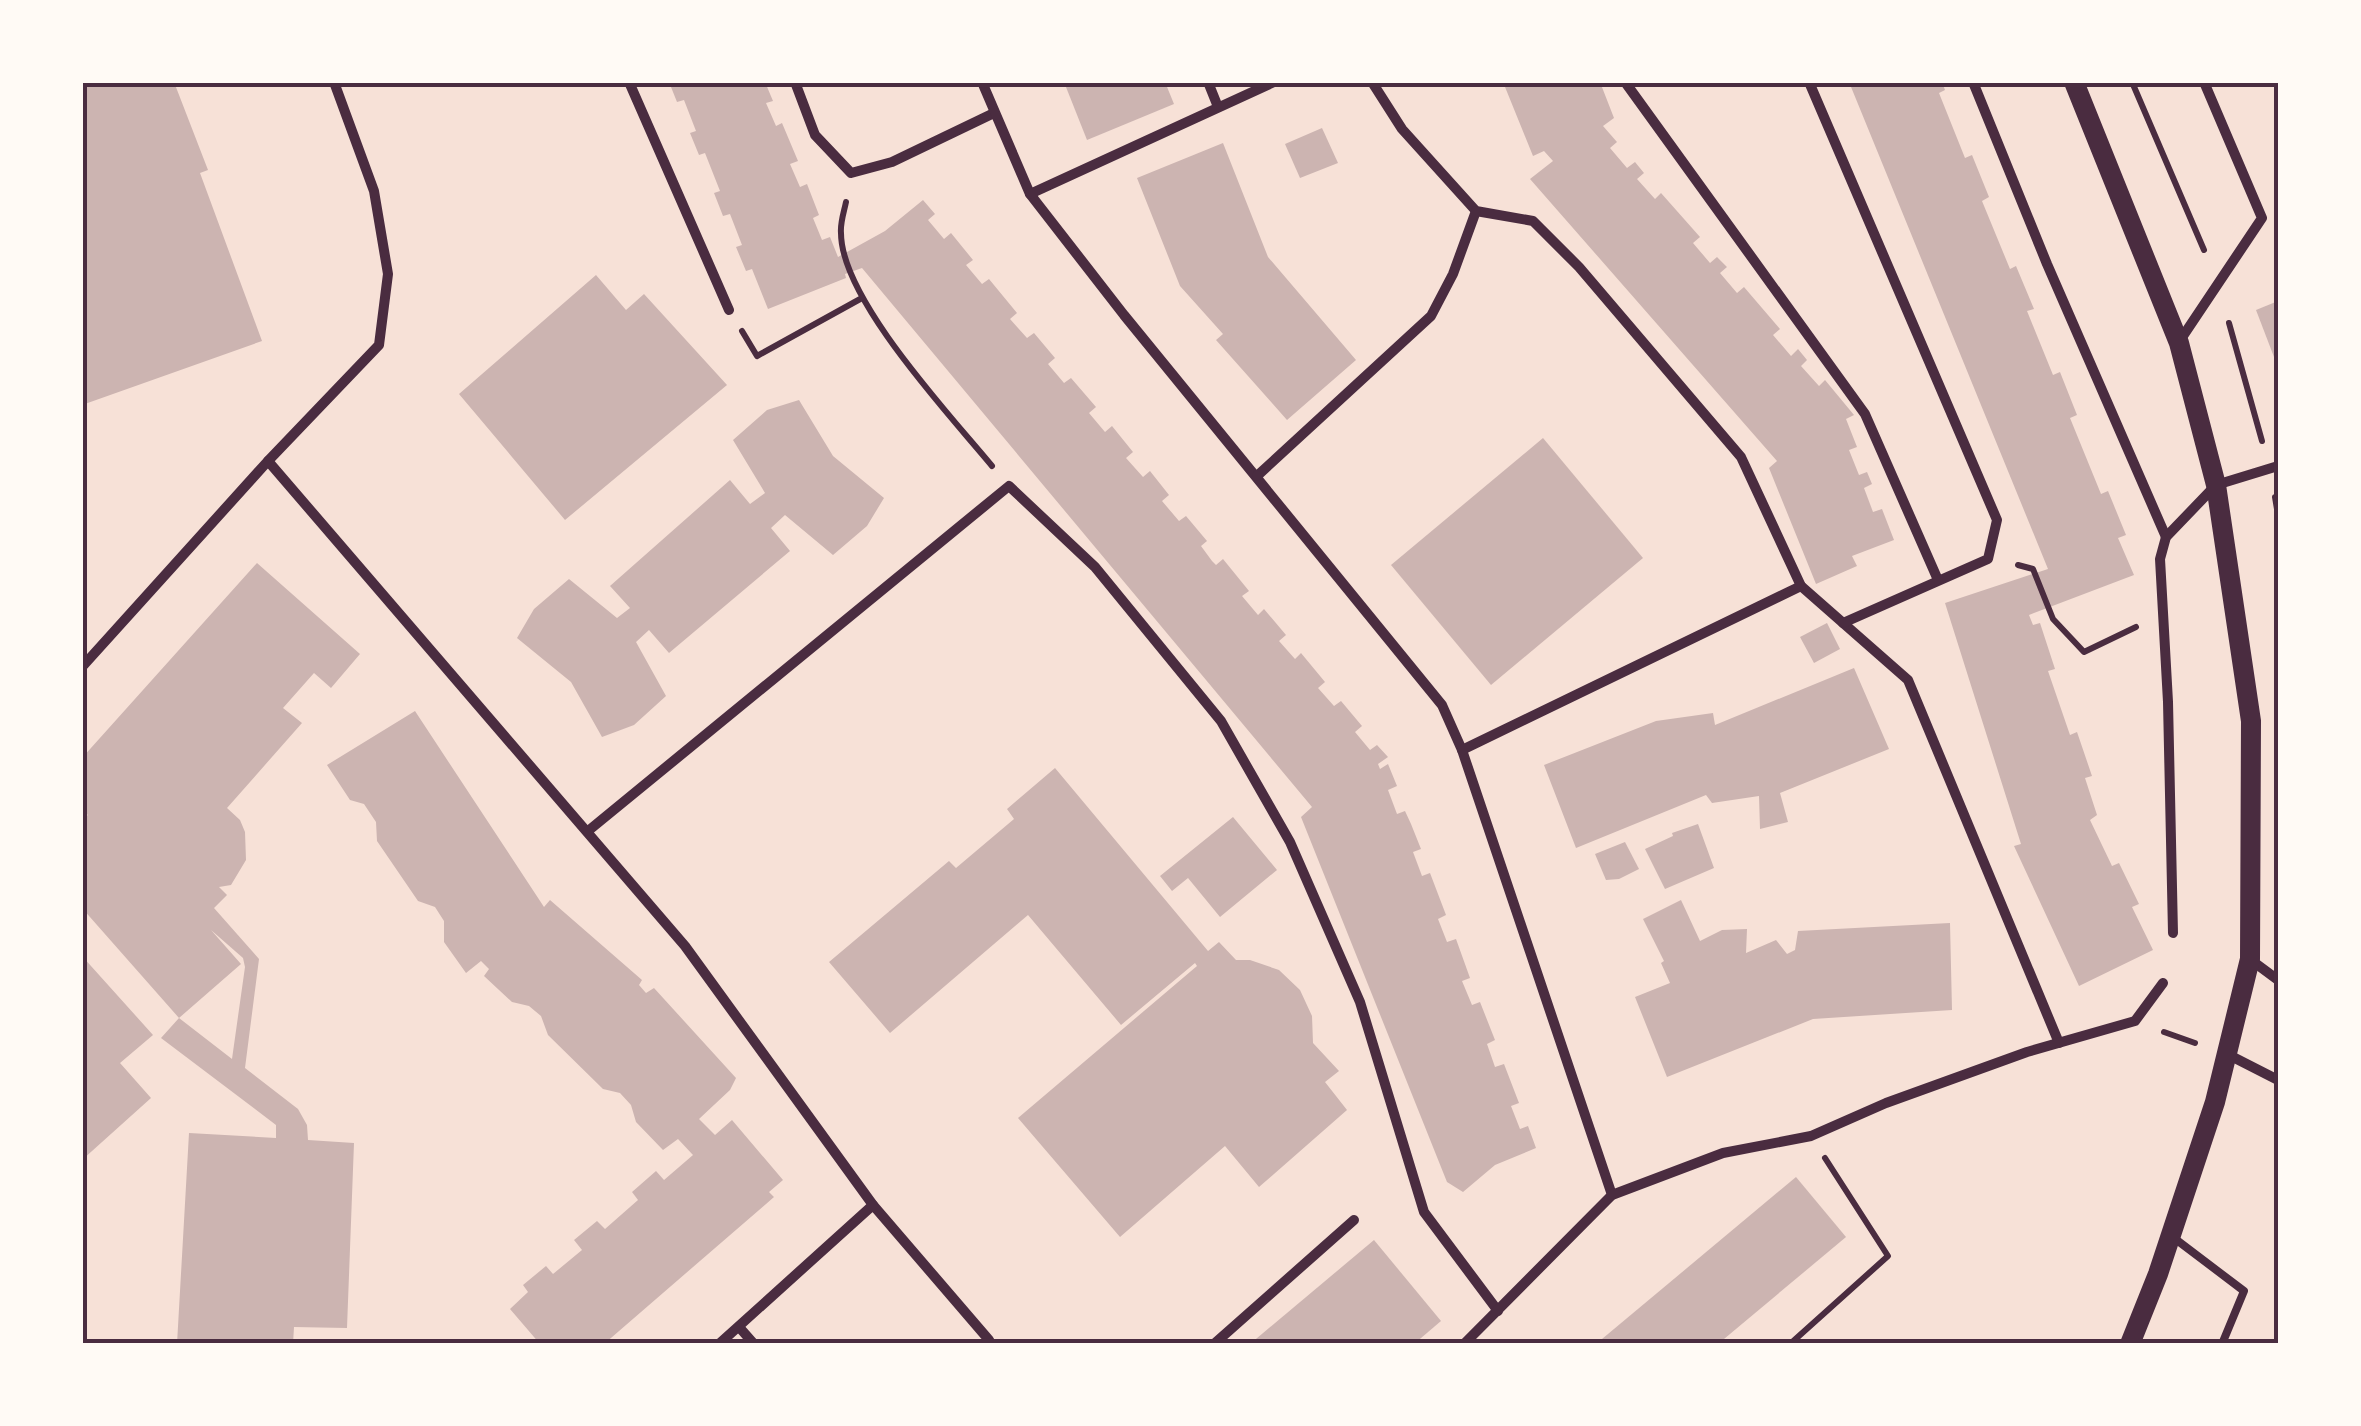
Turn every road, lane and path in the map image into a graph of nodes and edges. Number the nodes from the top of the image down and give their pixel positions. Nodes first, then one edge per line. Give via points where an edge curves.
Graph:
1 (334, 82) edge
2 (629, 82) edge
3 (795, 82) edge
4 (982, 82) edge
5 (1208, 82) edge
6 (1274, 82) edge
7 (1372, 82) edge
8 (1625, 82) edge
9 (1809, 82) edge
10 (1973, 82) edge
11 (2074, 82) edge
12 (2204, 82) edge
13 (1218, 107) junction
14 (994, 113) junction
15 (851, 173) junction
16 (1030, 194) junction
17 (1476, 211) junction
18 (862, 298) junction
19 (729, 310) joint
20 (2178, 343) junction
21 (268, 461) junction
22 (2278, 466) edge
23 (1257, 476) junction
24 (2216, 485) junction
25 (1009, 486) junction
26 (2166, 537) junction
27 (1988, 558) junction
28 (1938, 580) junction
29 (1801, 586) junction
30 (2163, 613) junction
31 (1843, 622) junction
32 (82, 667) edge
33 (1462, 750) junction
34 (588, 831) junction
35 (2173, 932) dead end
36 (2250, 959) junction
37 (2278, 980) edge
38 (2162, 983) dead end
39 (2135, 1021) junction
40 (2059, 1043) junction
41 (2226, 1054) junction
42 (2278, 1080) edge
43 (1811, 1136) junction
44 (1612, 1195) junction
45 (873, 1206) junction
46 (1354, 1220) dead end
47 (2170, 1235) junction
48 (1498, 1311) junction
49 (739, 1327) junction
50 (991, 1342) edge
51 (719, 1344) edge
52 (754, 1344) edge
53 (1214, 1344) edge
54 (1464, 1344) edge
55 (1790, 1344) edge
56 (2130, 1344) edge
57 (2222, 1344) edge

1 - 21 street via 374,191 388,274 379,345
2 - 19 street
3 - 15 street via 815,134
4 - 14 street
5 - 13 street
6 - 13 street
7 - 17 street via 1402,129
8 - 28 street via 1865,414
9 - 27 street via 1996,520
10 - 26 street
11 - 20 main road
12 - 20 street via 2262,218
13 - 16 street
14 - 15 street via 892,162
14 - 16 street
15 - 18 path via 840,235
16 - 23 street
17 - 23 street via 1431,316
17 - 29 street via 1532,221 1579,267 1742,457
18 - 19 path via 757,356
18 - 25 path
20 - 24 main road
21 - 32 street
21 - 34 street
22 - 24 street
23 - 33 street via 1442,705
24 - 26 street
24 - 36 main road via 2250,721
25 - 34 street
25 - 48 street via 1094,567 1221,720 1290,842 1360,1002 1424,1212
26 - 30 street via 2160,559
27 - 28 street
27 - 30 path via 2033,569 2052,619 2084,652
28 - 31 street
29 - 31 street
29 - 33 street
30 - 35 street
31 - 40 street via 1908,680
33 - 44 street
34 - 45 street via 686,946
36 - 37 street
36 - 41 main road
38 - 39 street
39 - 40 street
39 - 41 path
40 - 43 street
41 - 42 street
41 - 47 main road
43 - 44 street via 1723,1154
43 - 55 path via 1888,1256
44 - 48 street
45 - 49 street
45 - 50 street
46 - 53 street
47 - 56 main road
47 - 57 lane via 2244,1292
48 - 54 street
49 - 51 street
49 - 52 street

